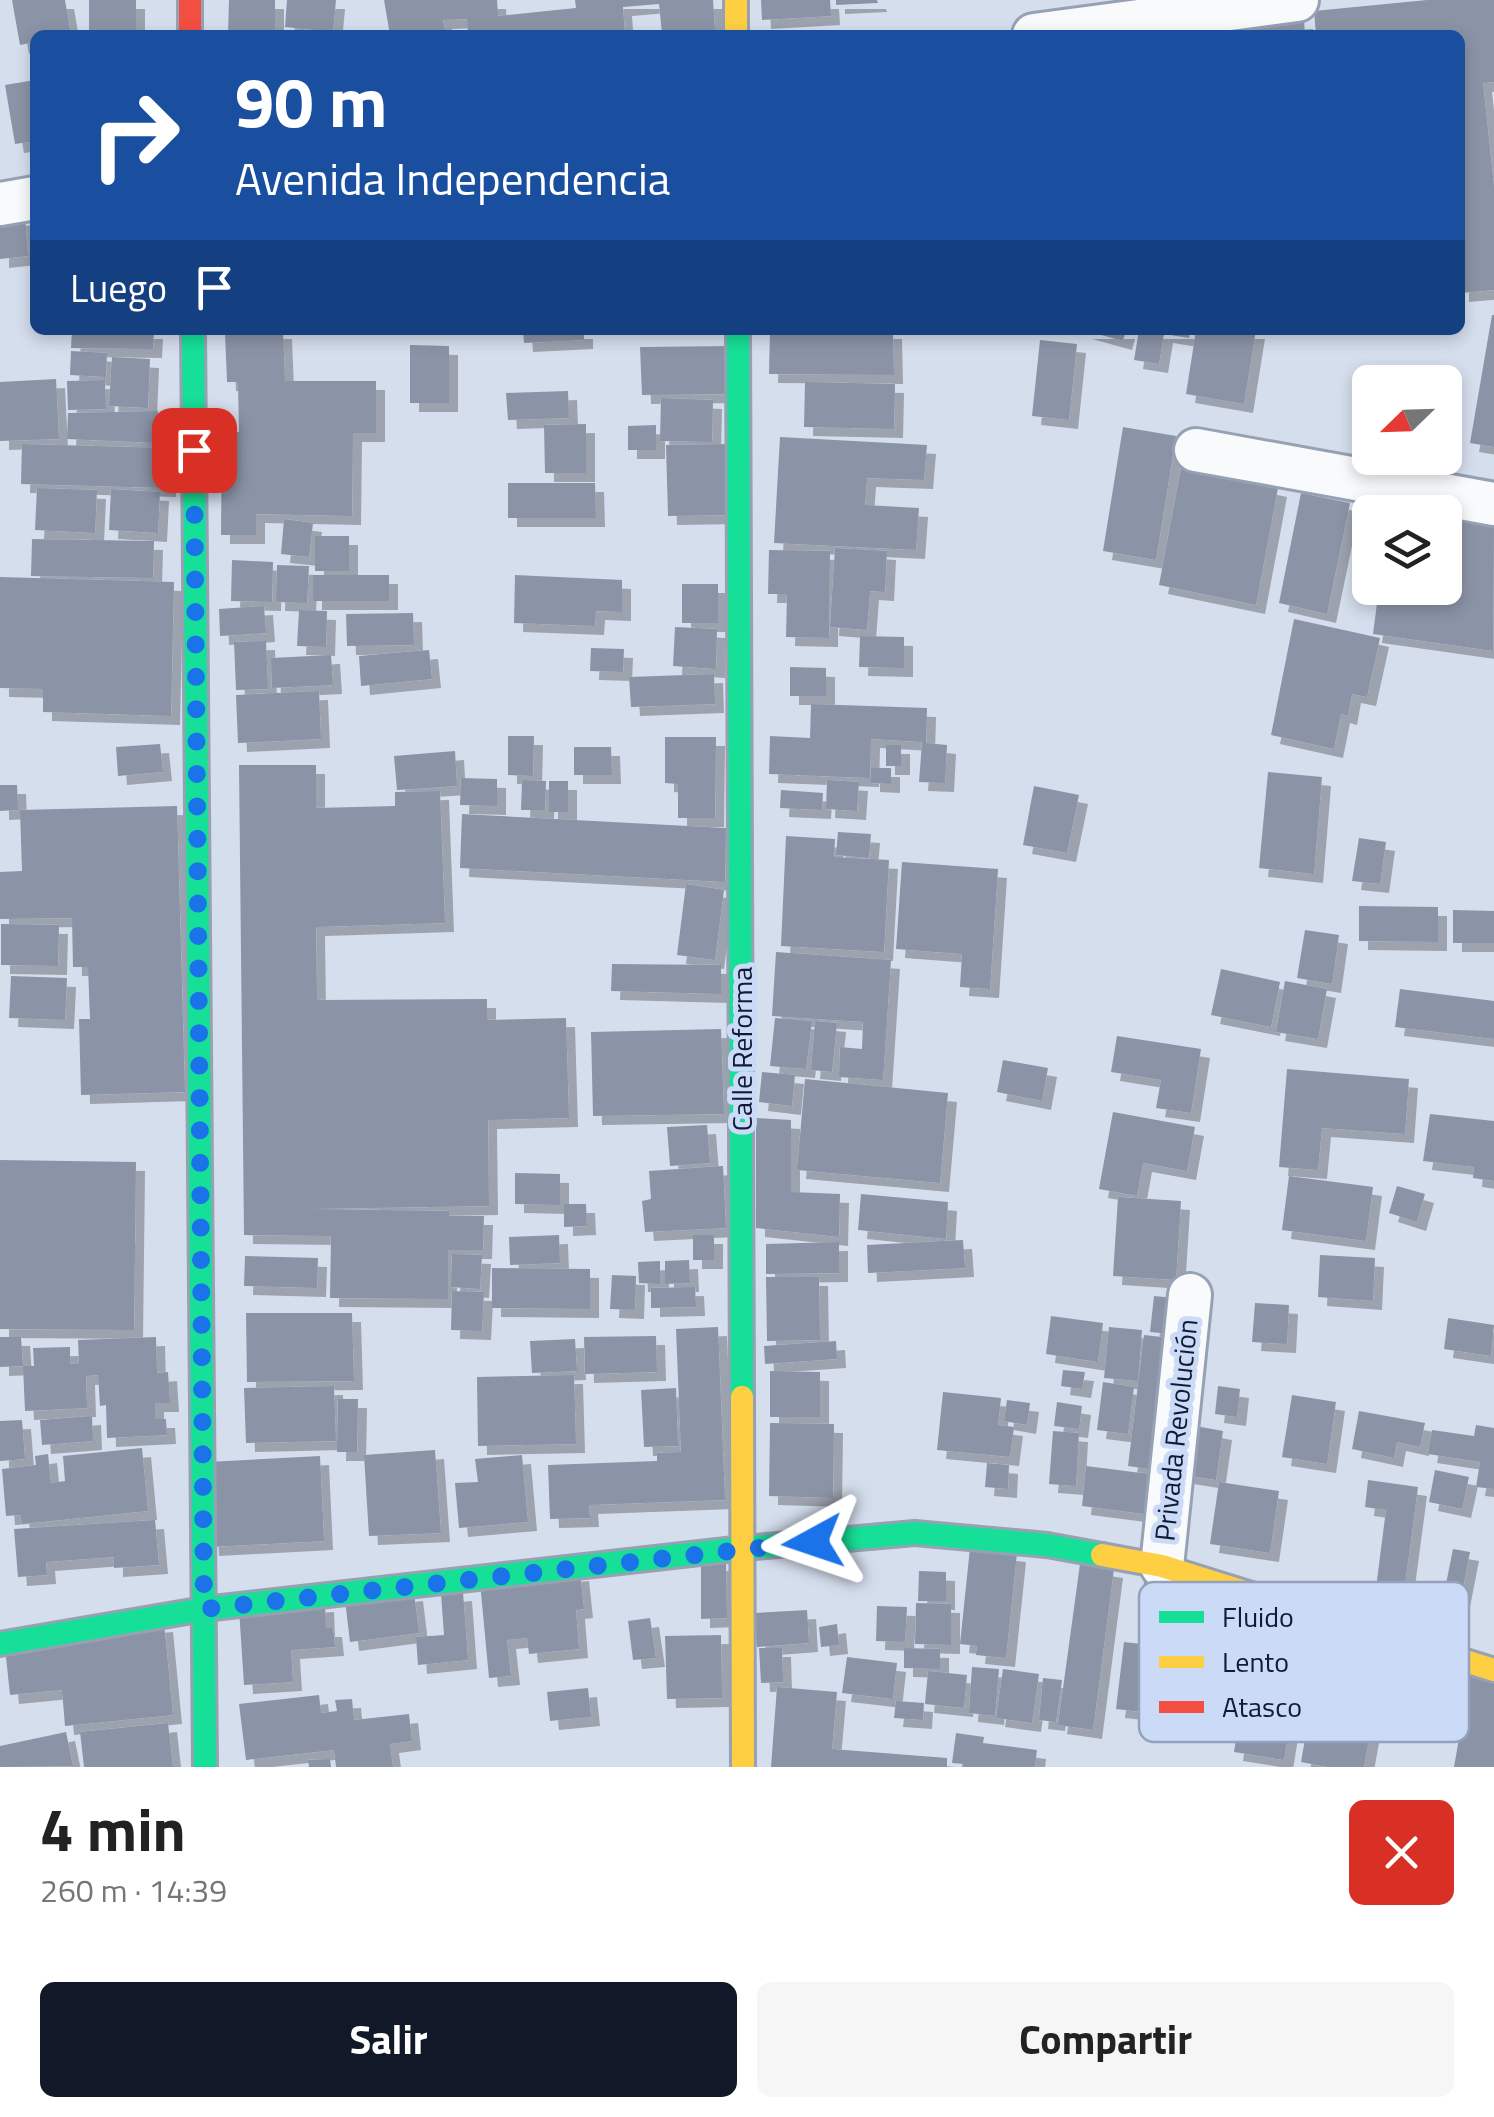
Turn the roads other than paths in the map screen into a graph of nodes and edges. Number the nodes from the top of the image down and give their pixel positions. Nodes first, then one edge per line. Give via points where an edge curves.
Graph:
1 (190, 0) edge
2 (736, 0) edge
3 (1287, 1) edge
4 (190, 30) edge
5 (736, 30) edge
6 (1071, 30) edge
7 (30, 199) edge
8 (0, 204) edge
9 (194, 335) edge
10 (738, 335) edge
11 (1196, 450) dead end
12 (1494, 504) edge
13 (1190, 1295) dead end
14 (744, 1548) junction
15 (1162, 1566) junction
16 (1213, 1582) edge
17 (204, 1609) junction
18 (0, 1644) edge
19 (1469, 1662) edge
20 (1494, 1670) edge
21 (205, 1767) edge
22 (743, 1767) edge

1 - 4 street
2 - 5 street
3 - 6 street
7 - 8 street
9 - 17 street
10 - 14 street, Calle Reforma
11 - 12 street
13 - 15 street, Privada Revolución
14 - 15 street via 915,1534 1047,1545
14 - 17 street
14 - 22 street, Calle Reforma
15 - 16 street
17 - 18 street
17 - 21 street
19 - 20 street

